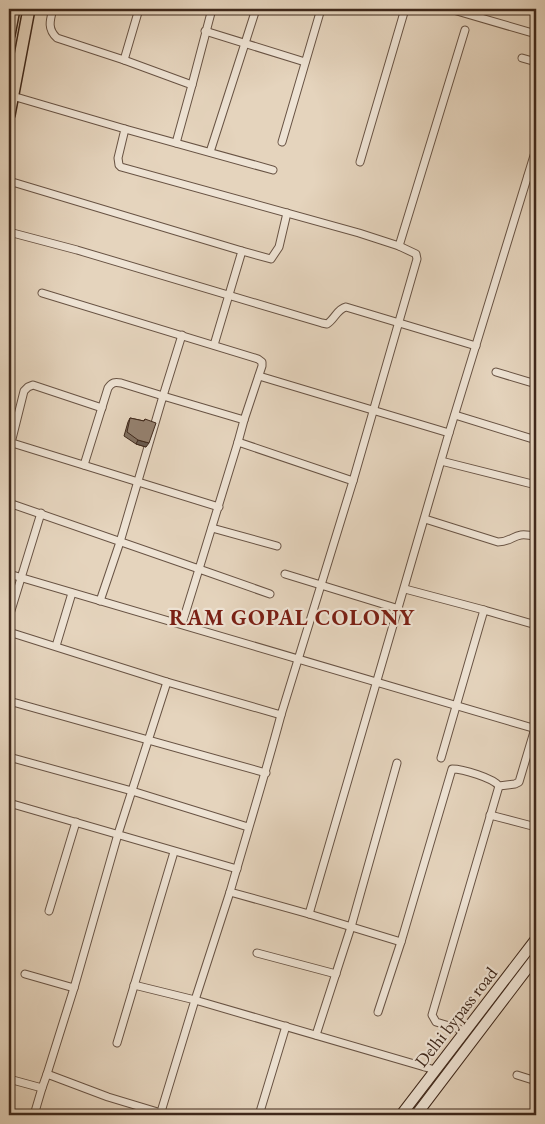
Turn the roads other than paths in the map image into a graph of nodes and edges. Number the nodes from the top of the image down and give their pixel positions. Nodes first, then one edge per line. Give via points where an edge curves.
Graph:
1 (14, 9) edge
2 (29, 9) edge
3 (53, 9) edge
4 (139, 9) edge
5 (212, 9) edge
6 (256, 9) edge
7 (321, 9) edge
8 (405, 9) edge
9 (450, 9) edge
10 (485, 9) edge
11 (482, 18) junction
12 (205, 30) junction
13 (465, 30) dead end
14 (536, 34) edge
15 (9, 35) edge
16 (245, 43) junction
17 (522, 58) dead end
18 (124, 60) junction
19 (305, 62) junction
20 (536, 62) edge
21 (192, 85) junction
22 (11, 96) edge
23 (9, 115) edge
24 (126, 129) junction
25 (282, 142) dead end
26 (176, 143) junction
27 (536, 149) edge
28 (210, 152) junction
29 (360, 162) dead end
30 (274, 170) dead end
31 (528, 176) junction
32 (536, 178) edge
33 (9, 181) edge
34 (288, 213) junction
35 (9, 232) edge
36 (399, 246) junction
37 (242, 251) junction
38 (42, 293) dead end
39 (230, 296) junction
40 (398, 321) junction
41 (182, 335) junction
42 (214, 345) junction
43 (476, 346) junction
44 (496, 372) dead end
45 (259, 376) junction
46 (536, 384) edge
47 (163, 396) junction
48 (102, 408) junction
49 (373, 410) junction
50 (455, 415) junction
51 (244, 420) junction
52 (450, 433) junction
53 (536, 440) edge
54 (238, 442) junction
55 (10, 443) edge
56 (441, 461) junction
57 (84, 465) junction
58 (353, 481) junction
59 (137, 482) junction
60 (536, 486) edge
61 (9, 503) edge
62 (219, 507) junction
63 (41, 513) junction
64 (425, 519) junction
65 (212, 528) junction
66 (536, 537) edge
67 (120, 542) junction
68 (276, 546) dead end
69 (199, 569) junction
70 (9, 574) edge
71 (285, 574) dead end
72 (20, 577) junction
73 (322, 585) junction
74 (405, 589) junction
75 (72, 593) junction
76 (270, 594) dead end
77 (100, 601) junction
78 (399, 609) junction
79 (484, 610) junction
80 (9, 617) edge
81 (182, 624) junction
82 (536, 625) edge
83 (9, 632) edge
84 (56, 646) junction
85 (298, 660) junction
86 (378, 681) junction
87 (167, 682) junction
88 (9, 701) edge
89 (456, 705) junction
90 (281, 715) junction
91 (536, 727) edge
92 (148, 738) junction
93 (9, 757) edge
94 (441, 758) dead end
95 (397, 764) dead end
96 (266, 773) junction
97 (499, 786) junction
98 (132, 791) junction
99 (9, 802) edge
100 (490, 815) junction
101 (76, 822) junction
102 (248, 827) junction
103 (536, 828) edge
104 (118, 834) junction
105 (174, 852) junction
106 (237, 869) junction
107 (230, 892) junction
108 (49, 911) dead end
109 (309, 914) junction
110 (351, 927) junction
111 (536, 939) edge
112 (401, 942) junction
113 (256, 953) dead end
114 (536, 957) edge
115 (25, 974) dead end
116 (336, 974) junction
117 (134, 985) junction
118 (74, 988) junction
119 (195, 1000) junction
120 (378, 1012) dead end
121 (286, 1026) junction
122 (466, 1031) junction
123 (316, 1035) junction
124 (117, 1043) dead end
125 (435, 1070) junction
126 (47, 1074) junction
127 (517, 1075) dead end
128 (9, 1079) edge
129 (536, 1081) edge
130 (42, 1088) junction
131 (161, 1114) edge
132 (34, 1115) edge
133 (259, 1115) edge
134 (401, 1115) edge
135 (416, 1115) edge

1 - 15 main road
2 - 22 main road
3 - 18 street via 50,27 57,38
4 - 18 street
5 - 12 street
6 - 16 street
7 - 19 street
8 - 29 street
9 - 11 street
10 - 11 street
11 - 14 street
12 - 16 street
12 - 21 street
13 - 36 street
16 - 19 street
16 - 28 street
17 - 20 street
18 - 21 street
19 - 25 street
21 - 26 street
22 - 23 main road
22 - 24 street
24 - 26 street
24 - 34 street via 118,158 121,166
26 - 28 street
27 - 31 street
28 - 30 street
31 - 32 street
31 - 43 street
33 - 37 street
34 - 36 street
34 - 37 street via 279,247 271,259
35 - 39 street
36 - 40 street via 416,254 417,259
37 - 39 street
38 - 41 street
39 - 40 street via 327,324 346,307
39 - 42 street
40 - 43 street
40 - 49 street
41 - 42 street
41 - 47 street
42 - 45 street via 258,359 262,362
43 - 50 street
44 - 46 street
45 - 49 street
45 - 51 street
47 - 48 street via 116,382 108,388
47 - 51 street
47 - 59 street
48 - 55 street via 33,385 24,391
48 - 57 street
49 - 52 street
49 - 58 street
50 - 52 street
50 - 53 street
51 - 54 street
52 - 56 street
54 - 58 street
54 - 62 street
55 - 57 street
56 - 60 street
56 - 64 street
57 - 59 street
58 - 73 street
59 - 62 street
59 - 67 street
61 - 63 street
62 - 65 street
63 - 67 street
63 - 72 street
64 - 66 street via 498,542 519,534
64 - 74 street
65 - 68 street
65 - 69 street
67 - 69 street
67 - 77 street
69 - 76 street
69 - 81 street
70 - 72 street
71 - 73 street
72 - 75 street
72 - 80 street
73 - 78 street
73 - 85 street
74 - 78 street
74 - 79 street
75 - 77 street
75 - 84 street
77 - 81 street
78 - 86 street
79 - 82 street
79 - 89 street
81 - 85 street
83 - 84 street
84 - 87 street
85 - 86 street
85 - 90 street
86 - 89 street
86 - 109 street
87 - 90 street
87 - 92 street
88 - 92 street
89 - 91 street
89 - 94 street
90 - 96 street
91 - 97 street via 519,782
92 - 96 street
92 - 98 street
93 - 98 street
95 - 110 street
96 - 102 street
97 - 100 street
97 - 112 street via 496,782 452,770
98 - 102 street
98 - 104 street
99 - 101 street
100 - 103 street
100 - 122 street via 432,1015 436,1022
101 - 104 street
101 - 108 street
102 - 106 street
104 - 105 street
104 - 118 street
105 - 106 street
105 - 117 street
106 - 107 street
107 - 109 street
107 - 119 street
109 - 110 street
110 - 112 street
110 - 116 street
111 - 122 main road, Delhi bypass road
112 - 120 street
113 - 116 street
114 - 135 main road, Delhi bypass road
115 - 118 street
116 - 123 street
117 - 119 street
117 - 124 street
118 - 126 street
119 - 121 street
119 - 131 street
121 - 123 street
121 - 133 street
122 - 125 main road, Delhi bypass road
123 - 125 street
125 - 134 main road, Delhi bypass road
126 - 130 street
126 - 131 street
127 - 129 street
128 - 130 street
130 - 132 street

